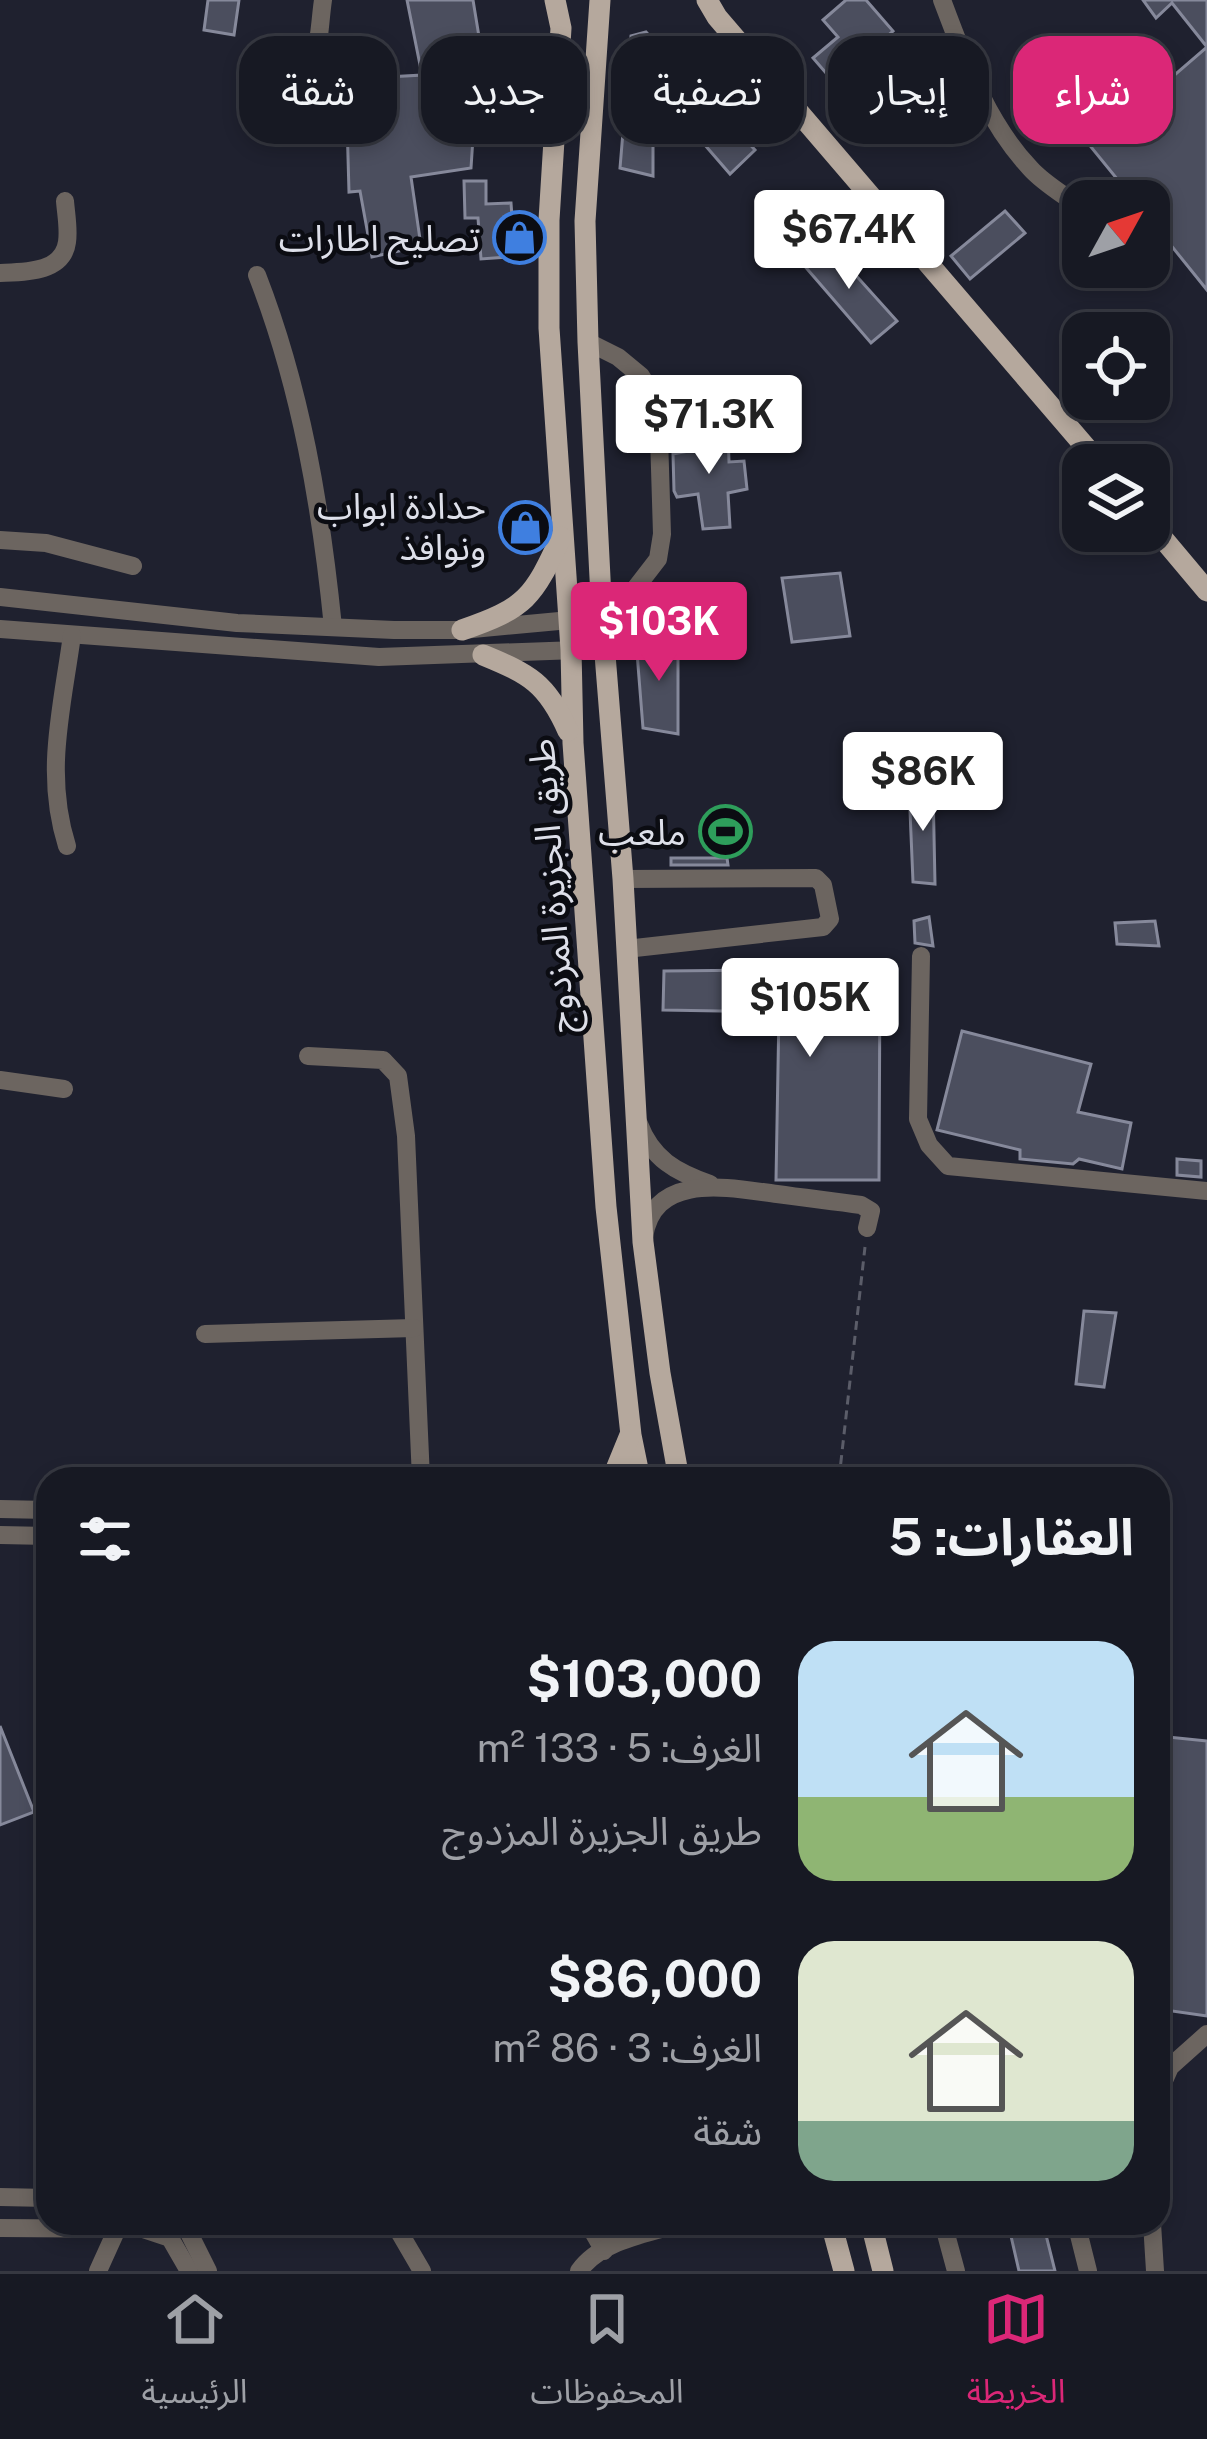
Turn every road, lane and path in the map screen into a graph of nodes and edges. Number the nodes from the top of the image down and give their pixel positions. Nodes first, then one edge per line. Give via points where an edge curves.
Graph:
1 (323, 0) edge
2 (555, 0) edge
3 (600, 0) edge
4 (696, 0) edge
5 (942, 0) edge
6 (712, 8) edge
7 (318, 36) edge
8 (1062, 194) edge
9 (65, 201) dead end
10 (0, 273) edge
11 (257, 274) dead end
12 (588, 342) junction
13 (1083, 444) edge
14 (563, 531) junction
15 (0, 540) edge
16 (1170, 547) edge
17 (133, 566) dead end
18 (1207, 591) edge
19 (0, 597) edge
20 (602, 617) junction
21 (569, 620) junction
22 (333, 627) junction
23 (0, 629) edge
24 (462, 630) junction
25 (72, 635) junction
26 (571, 649) junction
27 (605, 649) junction
28 (483, 655) junction
29 (573, 742) junction
30 (67, 846) dead end
31 (623, 879) junction
32 (626, 949) junction
33 (921, 956) dead end
34 (308, 1056) dead end
35 (0, 1080) edge
36 (64, 1089) dead end
37 (633, 1097) junction
38 (715, 1186) junction
39 (1207, 1191) edge
40 (867, 1228) joint
41 (643, 1242) junction
42 (414, 1328) junction
43 (205, 1334) dead end
44 (631, 1435) junction
45 (420, 1467) edge
46 (617, 1467) edge
47 (638, 1467) edge
48 (678, 1467) edge
49 (841, 1467) edge
50 (0, 1509) edge
51 (36, 1510) edge
52 (0, 1535) edge
53 (36, 1536) edge
54 (1207, 2034) edge
55 (1170, 2067) edge
56 (0, 2197) edge
57 (36, 2198) edge
58 (0, 2228) edge
59 (36, 2228) edge
60 (114, 2235) edge
61 (177, 2235) edge
62 (180, 2235) edge
63 (401, 2235) edge
64 (595, 2235) edge
65 (640, 2235) edge
66 (834, 2235) edge
67 (874, 2235) edge
68 (947, 2235) edge
69 (1079, 2235) edge
70 (1153, 2235) edge
71 (604, 2251) junction
72 (98, 2271) edge
73 (189, 2271) edge
74 (208, 2271) edge
75 (422, 2271) edge
76 (579, 2271) edge
77 (844, 2271) edge
78 (883, 2271) edge
79 (956, 2271) edge
80 (1088, 2271) edge
81 (1155, 2271) edge

1 - 7 street
2 - 14 main road, طريق الجزيرة المزدوج via 561,28 549,309
3 - 12 main road, طريق الجزيرة المزدوج via 585,221
4 - 6 main road
5 - 8 street via 978,95 1031,171
6 - 13 main road
9 - 10 street via 68,241 58,259 38,271
11 - 22 street via 304,428
12 - 20 main road, طريق الجزيرة المزدوج
12 - 20 street via 640,376 658,403 658,559
14 - 21 main road, طريق الجزيرة المزدوج
14 - 24 main road via 535,590 495,619
15 - 17 street
16 - 18 main road
19 - 22 street
20 - 21 street
20 - 27 main road, طريق الجزيرة المزدوج
21 - 24 street
21 - 26 main road, طريق الجزيرة المزدوج
22 - 24 street
23 - 25 street
25 - 28 street via 379,657
25 - 30 street via 53,769
26 - 27 street
26 - 28 street
26 - 29 main road, طريق الجزيرة المزدوج
27 - 31 main road, طريق الجزيرة المزدوج
28 - 29 main road via 547,690
29 - 44 main road, طريق الجزيرة المزدوج
31 - 32 main road, طريق الجزيرة المزدوج
31 - 32 street via 816,878 830,919 823,927
32 - 37 main road, طريق الجزيرة المزدوج
33 - 39 street via 918,1119 948,1166
34 - 42 street via 383,1060 398,1076
35 - 36 street
37 - 38 street via 656,1154
37 - 41 main road, طريق الجزيرة المزدوج
38 - 40 street via 861,1205 871,1211
38 - 41 street via 670,1196 646,1223
40 - 49 path
41 - 48 main road, طريق الجزيرة المزدوج
42 - 43 street
42 - 45 street
44 - 46 main road
44 - 47 main road, طريق الجزيرة المزدوج
50 - 51 street
52 - 53 street
54 - 55 street
56 - 57 street
58 - 59 street
60 - 72 street
61 - 73 street
62 - 74 street
63 - 75 street
64 - 71 street
65 - 71 street
66 - 77 main road
67 - 78 main road
68 - 79 street
69 - 80 street
70 - 81 street
71 - 76 street

